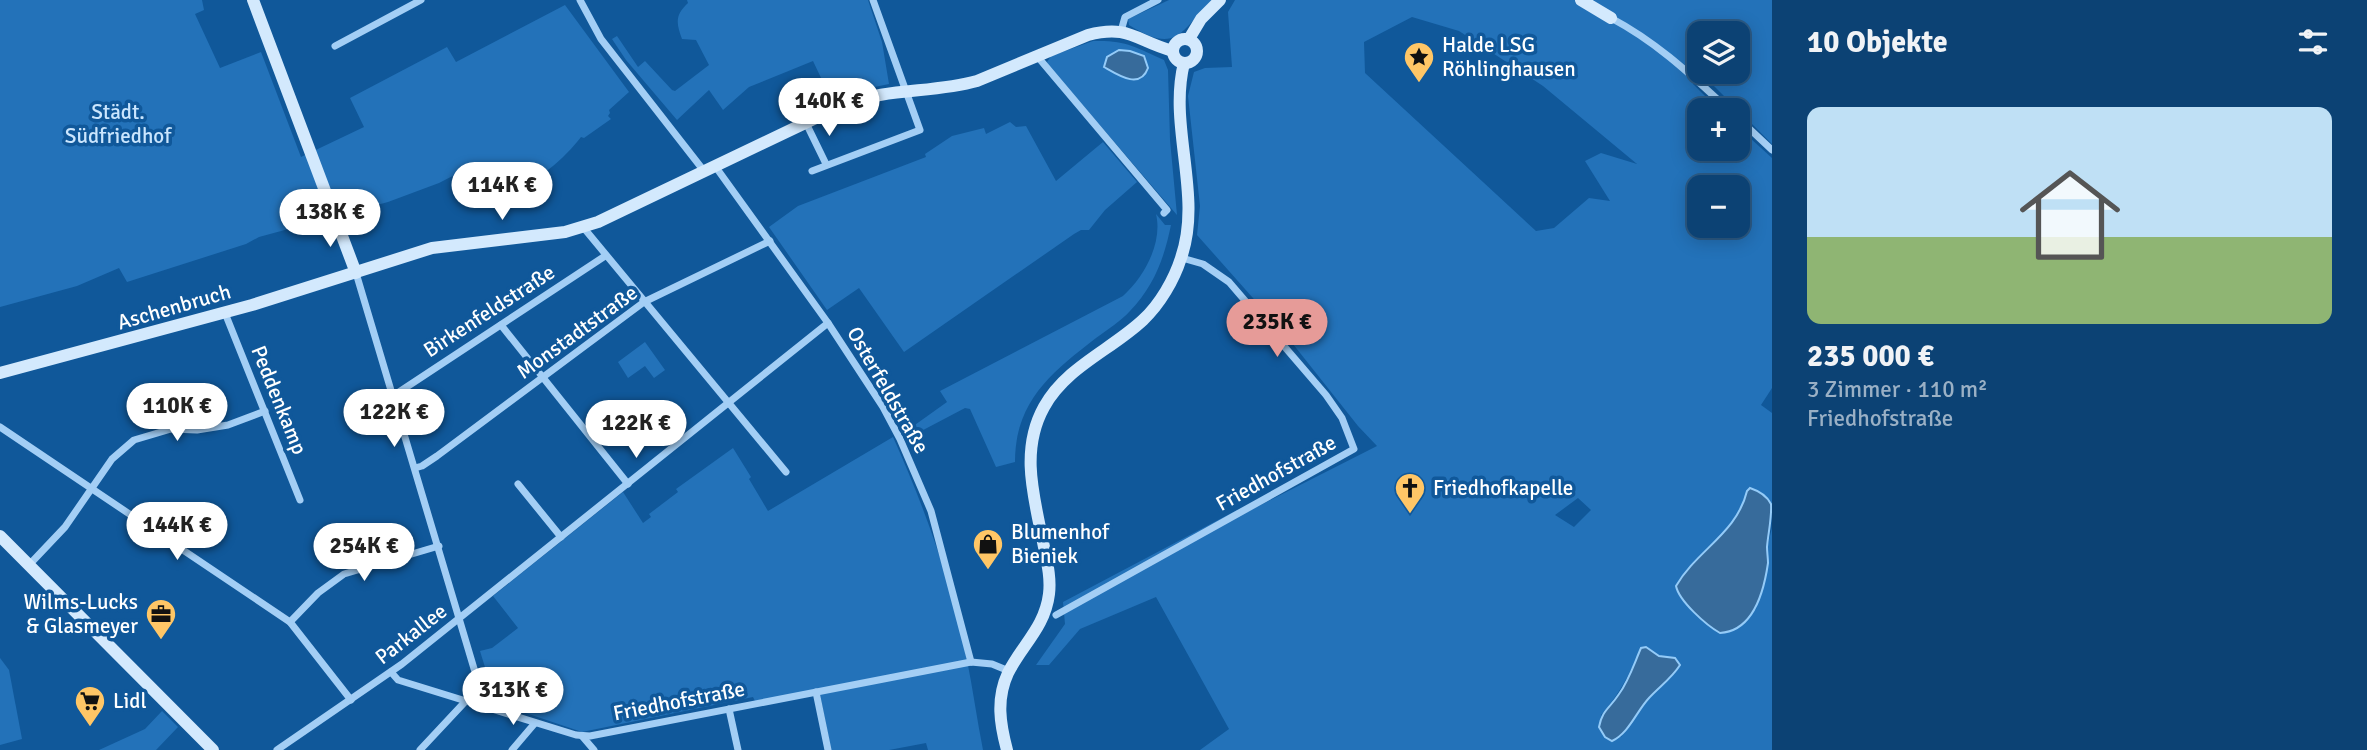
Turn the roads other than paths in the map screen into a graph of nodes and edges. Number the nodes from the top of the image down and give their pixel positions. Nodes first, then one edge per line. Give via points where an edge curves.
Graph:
1 (253, 0) edge
2 (422, 0) edge
3 (580, 0) edge
4 (873, 0) edge
5 (1158, 0) edge
6 (1220, 0) edge
7 (1581, 0) edge
8 (1611, 18) joint
9 (1121, 31) junction
10 (1189, 39) junction
11 (335, 46) dead end
12 (1173, 51) junction
13 (1037, 56) junction
14 (1184, 63) junction
15 (907, 91) junction
16 (1716, 98) edge
17 (806, 123) junction
18 (1750, 129) edge
19 (1772, 150) edge
20 (826, 164) junction
21 (709, 168) junction
22 (812, 171) dead end
23 (1164, 213) dead end
24 (583, 227) junction
25 (770, 242) junction
26 (605, 256) junction
27 (1182, 258) junction
28 (356, 272) junction
29 (644, 302) junction
30 (225, 313) junction
31 (828, 323) junction
32 (501, 325) junction
33 (0, 373) edge
34 (543, 377) junction
35 (392, 394) junction
36 (728, 404) junction
37 (265, 411) junction
38 (0, 427) edge
39 (415, 468) junction
40 (786, 472) dead end
41 (518, 484) dead end
42 (628, 484) junction
43 (92, 489) junction
44 (300, 500) dead end
45 (0, 536) edge
46 (561, 537) junction
47 (439, 546) junction
48 (29, 565) junction
49 (1056, 615) dead end
50 (460, 618) junction
51 (290, 622) junction
52 (971, 662) junction
53 (1009, 671) junction
54 (391, 672) junction
55 (816, 692) junction
56 (351, 700) junction
57 (465, 702) junction
58 (729, 709) junction
59 (535, 723) junction
60 (582, 736) junction
61 (213, 750) edge
62 (277, 750) edge
63 (420, 750) edge
64 (512, 750) edge
65 (594, 750) edge
66 (738, 750) edge
67 (828, 750) edge
68 (1007, 750) edge

1 - 28 street
2 - 11 street
3 - 21 street, Osterfeldstraße via 601,39
4 - 15 street
5 - 9 street via 1125,17
6 - 10 street
7 - 8 street
8 - 16 street via 1642,34
9 - 12 street
9 - 13 street, Aschenbruch via 1088,35
10 - 12 street via 1178,41
10 - 14 street via 1197,54
12 - 14 street
13 - 15 street, Aschenbruch via 966,84
13 - 23 street via 1167,210
14 - 27 street via 1180,109 1188,214
15 - 17 street, Aschenbruch via 866,97
15 - 20 street via 920,130
17 - 20 street
17 - 21 street, Aschenbruch
18 - 19 street
20 - 22 street
21 - 24 street, Aschenbruch
21 - 25 street, Osterfeldstraße
24 - 26 street
24 - 28 street, Aschenbruch via 445,245
25 - 29 street, Monstadtstraße
25 - 31 street, Osterfeldstraße
26 - 29 street
26 - 32 street, Birkenfeldstraße
27 - 49 street, Friedhofstraße via 1203,264 1229,282 1326,395 1342,418 1354,449
27 - 53 street via 1149,314 1066,379 1044,407 1031,443 1031,481 1048,564 1049,595 1040,627
28 - 30 street, Aschenbruch
28 - 35 street
29 - 34 street, Monstadtstraße
29 - 36 street
30 - 33 street, Aschenbruch
30 - 37 street, Peddenkamp
31 - 36 street, Parkallee
31 - 52 street, Osterfeldstraße via 883,407 920,484
32 - 34 street
32 - 35 street, Birkenfeldstraße
34 - 39 street, Monstadtstraße via 438,456
34 - 42 street
35 - 39 street
36 - 40 street
36 - 42 street, Parkallee
37 - 43 street via 228,425 171,429 134,440 112,459
37 - 44 street, Peddenkamp
38 - 43 street
39 - 47 street
41 - 46 street
42 - 46 street, Parkallee
43 - 48 street
43 - 51 street
45 - 48 street
46 - 50 street, Parkallee
47 - 50 street
47 - 51 street via 345,574
48 - 61 street
50 - 54 street, Parkallee
50 - 57 street via 478,682 477,690
51 - 56 street
52 - 53 street, Friedhofstraße
52 - 55 street, Friedhofstraße
53 - 68 street via 999,706
54 - 56 street, Parkallee
54 - 57 street, Friedhofstraße via 398,680
55 - 58 street, Friedhofstraße
55 - 67 street
56 - 62 street, Parkallee
57 - 59 street, Friedhofstraße
57 - 63 street
58 - 60 street, Friedhofstraße
58 - 66 street
59 - 60 street, Friedhofstraße
59 - 64 street
60 - 65 street

